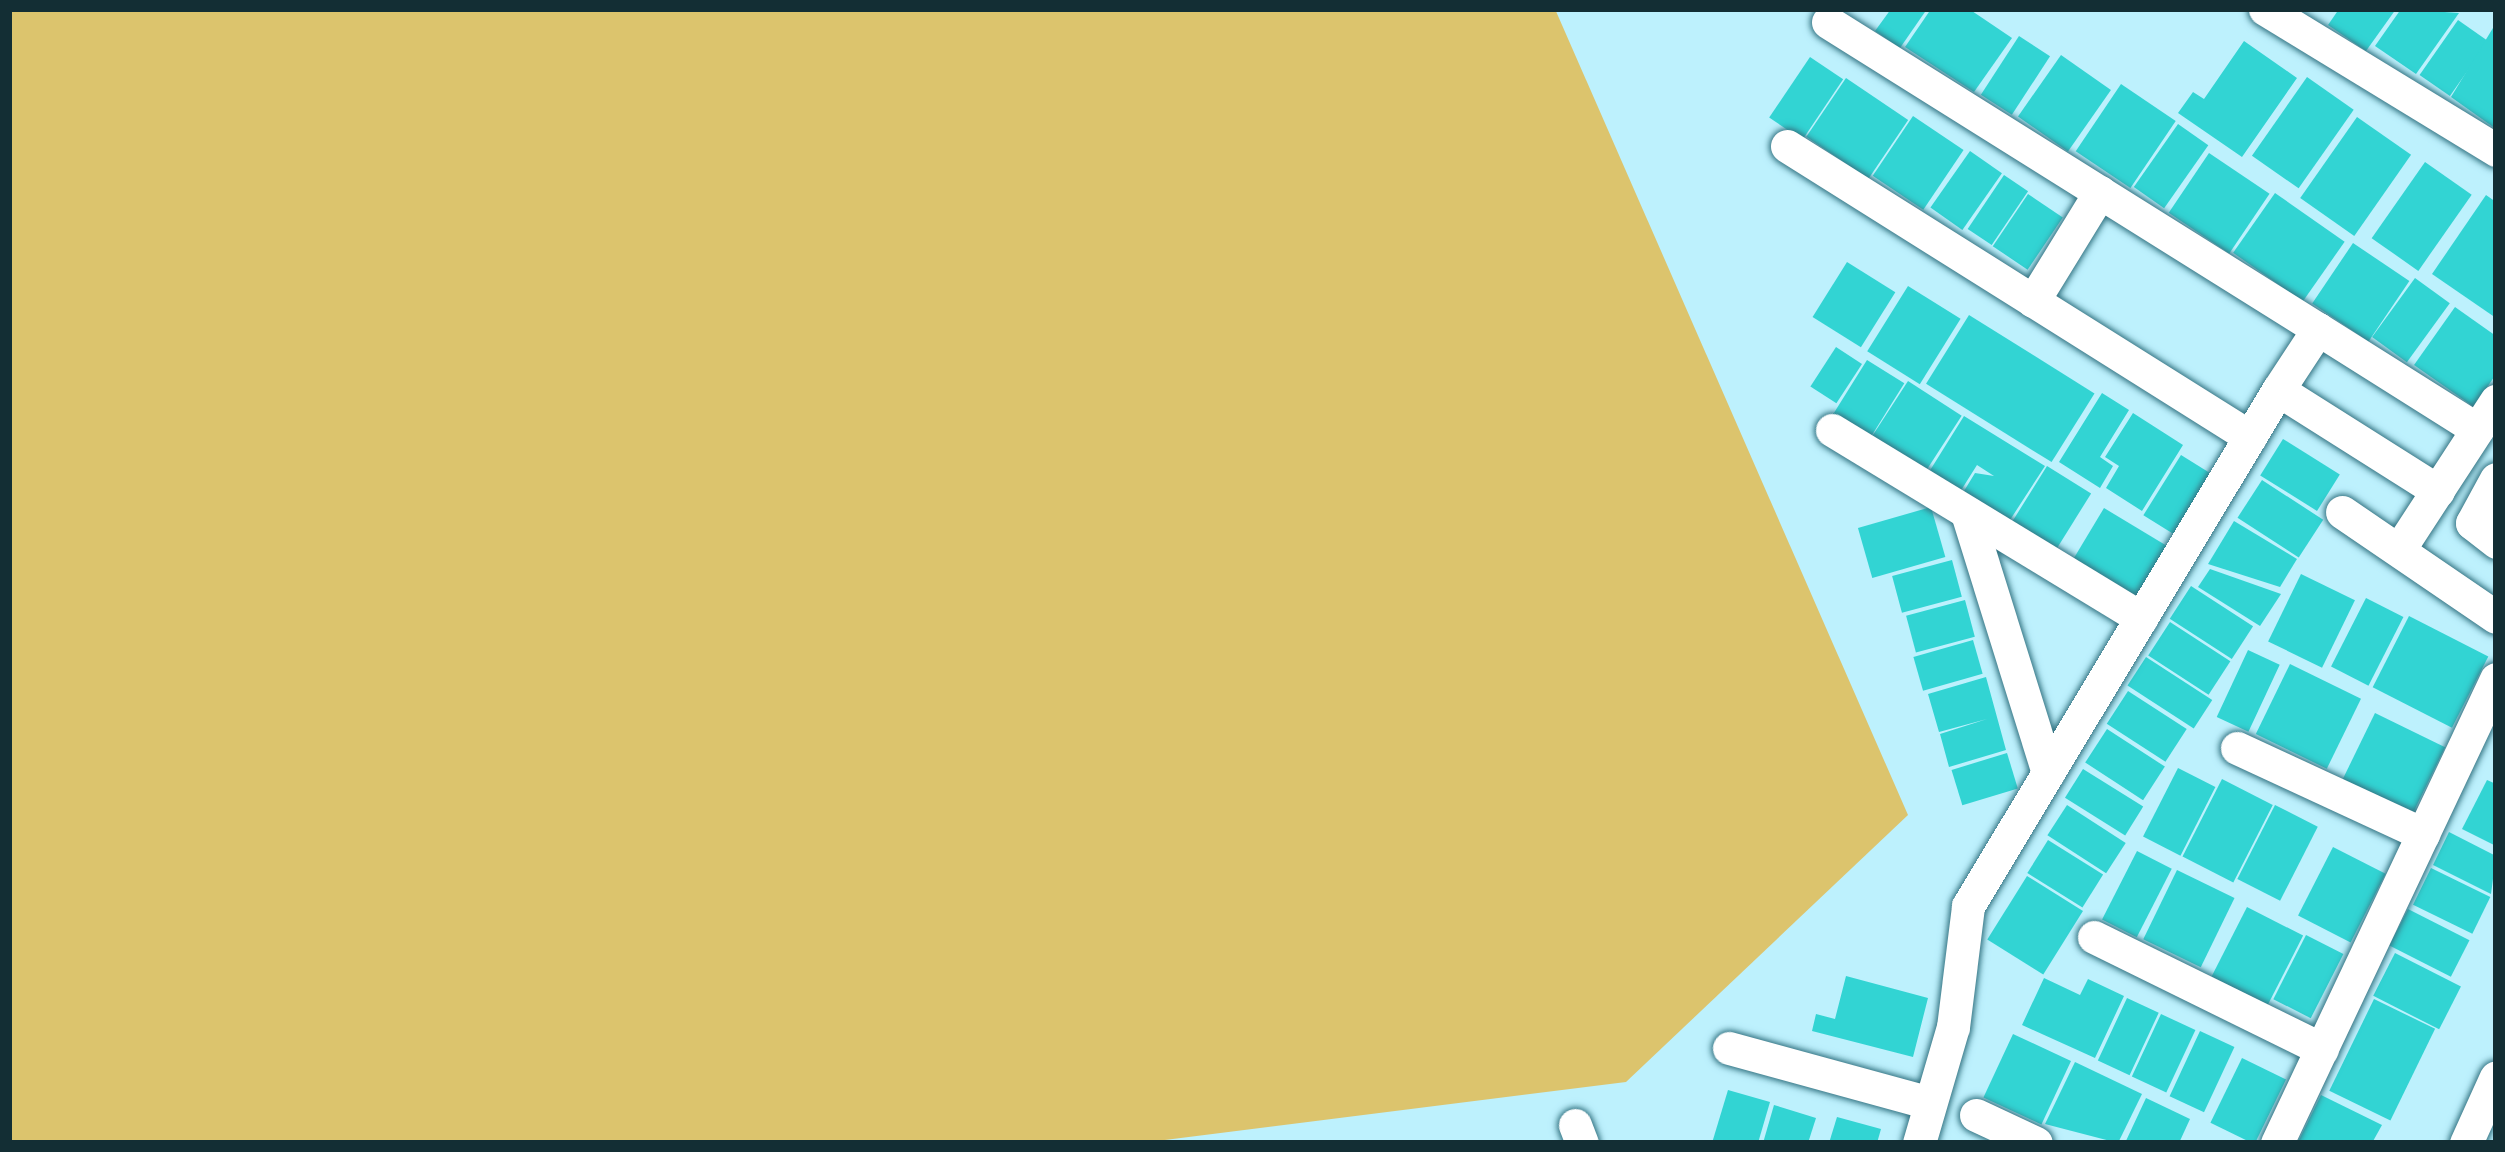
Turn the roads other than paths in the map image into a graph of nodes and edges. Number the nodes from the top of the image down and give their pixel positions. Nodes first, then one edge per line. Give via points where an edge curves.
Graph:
1 (2265, 9) edge
2 (1828, 22) dead end
3 (1787, 146) dead end
4 (2496, 150) edge
5 (2100, 192) junction
6 (2033, 301) junction
7 (2318, 329) junction
8 (2278, 391) junction
9 (2487, 415) edge
10 (1832, 430) dead end
11 (2250, 437) junction
12 (2496, 479) edge
13 (2438, 491) junction
14 (1967, 512) junction
15 (2342, 512) dead end
16 (2496, 542) edge
17 (2400, 548) junction
18 (2496, 616) edge
19 (2141, 618) junction
20 (2496, 679) edge
21 (2237, 748) dead end
22 (2048, 773) junction
23 (2423, 834) junction
24 (2094, 937) dead end
25 (1729, 1048) dead end
26 (2322, 1048) junction
27 (2496, 1077) edge
28 (1930, 1103) junction
29 (1976, 1115) dead end
30 (1919, 1143) edge
31 (2036, 1143) edge
32 (2277, 1143) edge
33 (2466, 1143) edge

1 - 4 street
2 - 5 street
3 - 6 street
5 - 6 street
5 - 7 street
6 - 11 street
7 - 8 street
7 - 9 street
8 - 11 street
8 - 13 street
9 - 13 street
10 - 14 street
11 - 19 street
12 - 16 street via 2472,523
13 - 17 street
14 - 19 street
14 - 22 street
15 - 17 street
17 - 18 street
19 - 22 street
20 - 23 street
21 - 23 street
22 - 28 street via 1960,927 1953,1027
23 - 26 street
24 - 26 street
25 - 28 street
26 - 32 street
27 - 33 street
28 - 30 street
29 - 31 street

